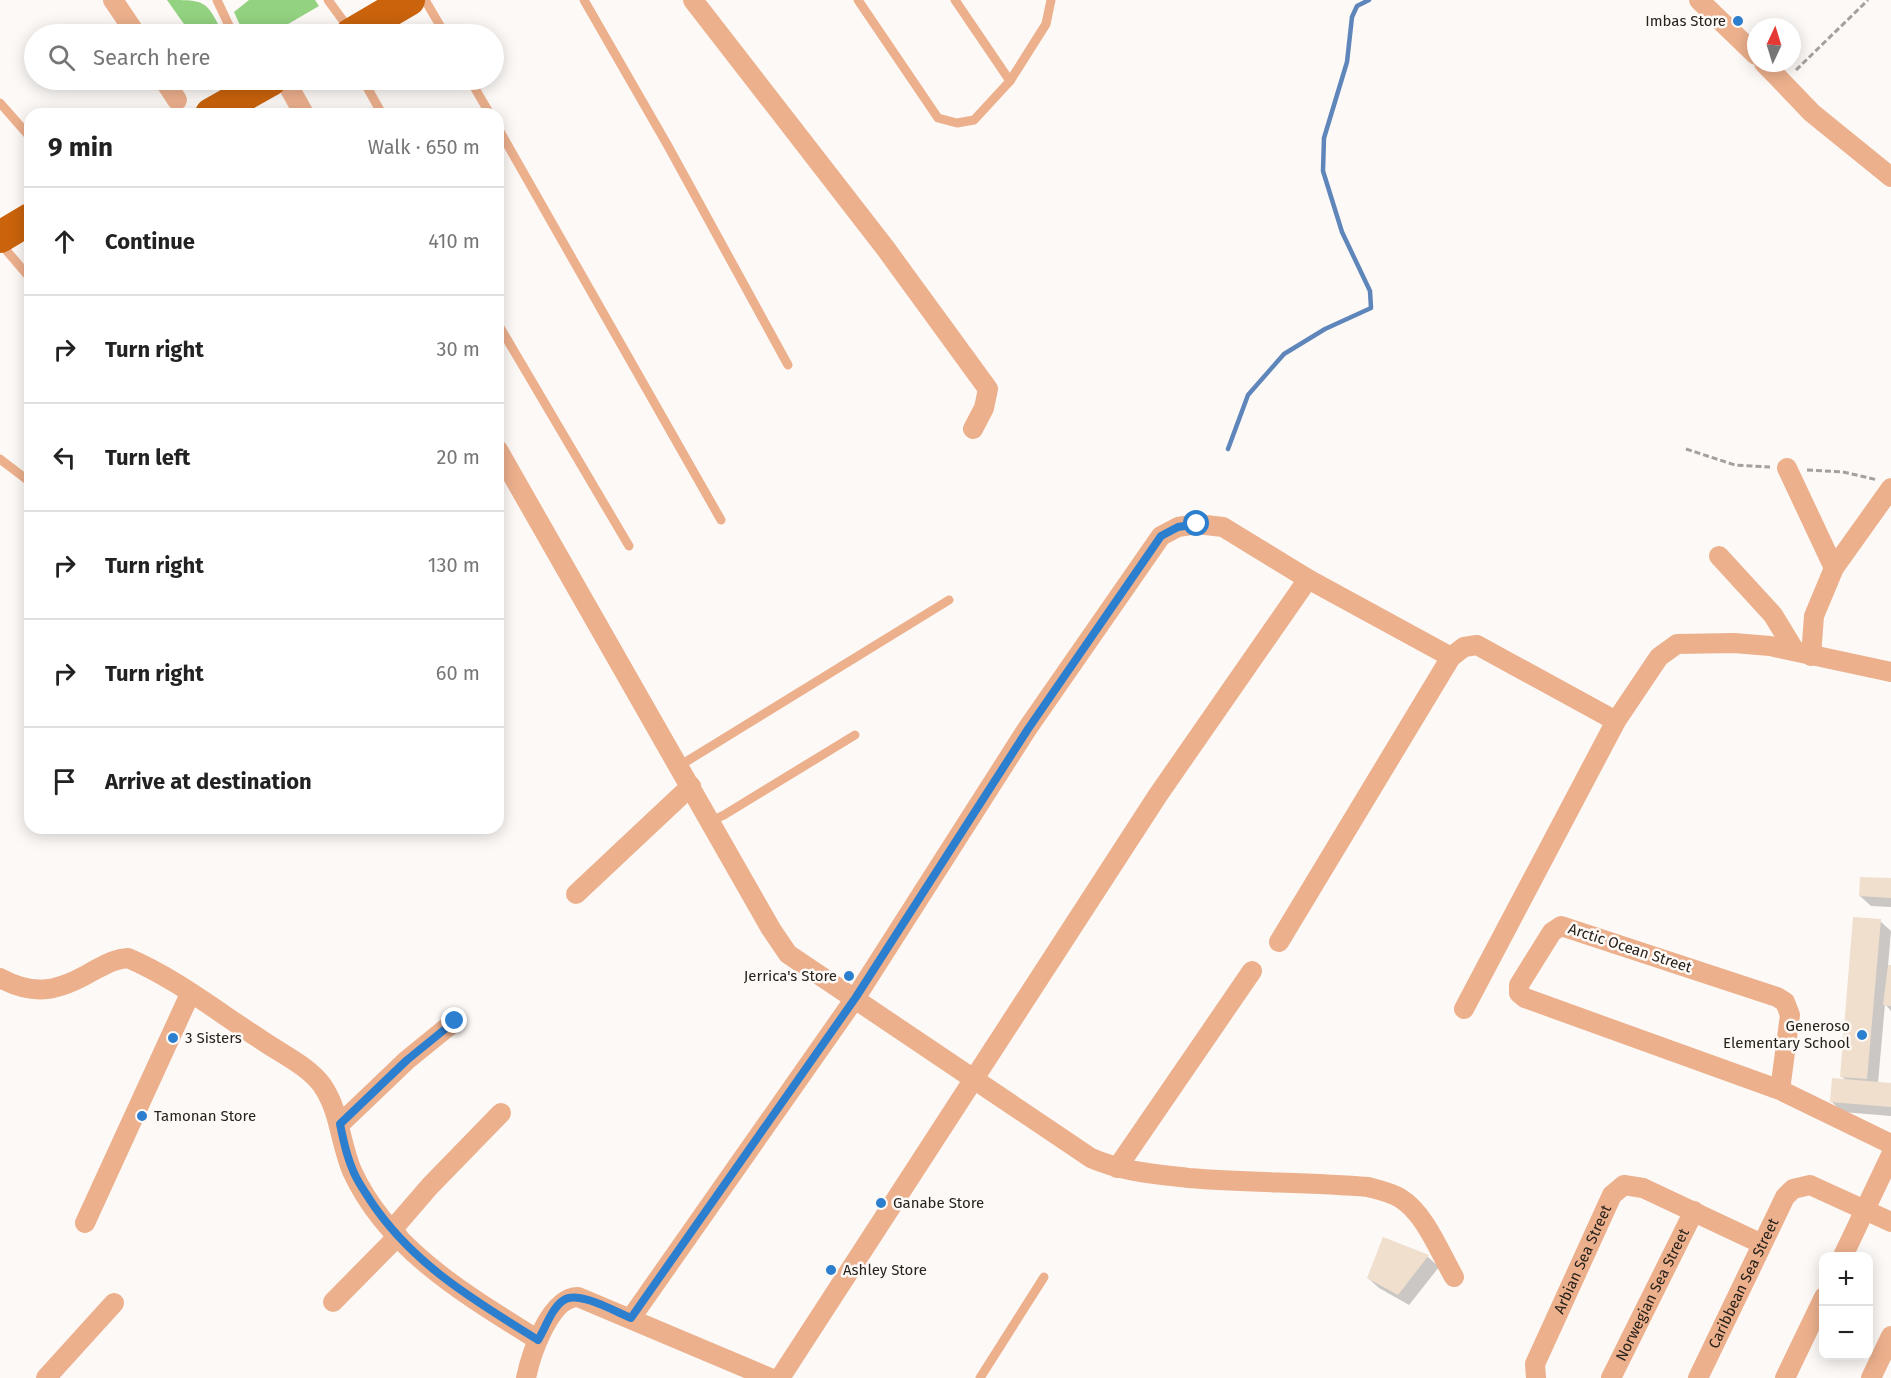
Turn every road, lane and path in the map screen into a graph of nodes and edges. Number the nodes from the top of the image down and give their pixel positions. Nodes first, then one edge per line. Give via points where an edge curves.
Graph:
1 (113, 0) edge
2 (217, 0) edge
3 (328, 0) edge
4 (411, 0) edge
5 (584, 0) edge
6 (693, 0) edge
7 (858, 0) edge
8 (955, 0) edge
9 (1051, 0) edge
10 (1699, 0) edge
11 (1868, 0) edge
12 (129, 24) edge
13 (228, 24) edge
14 (344, 24) edge
15 (369, 24) edge
16 (435, 24) edge
17 (1747, 46) edge
18 (1773, 72) edge
19 (1010, 81) junction
20 (1784, 82) junction
21 (170, 90) edge
22 (252, 90) edge
23 (277, 90) edge
24 (369, 90) edge
25 (476, 90) edge
26 (0, 102) edge
27 (178, 107) edge
28 (221, 108) edge
29 (297, 108) edge
30 (379, 108) edge
31 (486, 108) edge
32 (24, 130) edge
33 (504, 139) edge
34 (1891, 177) edge
35 (24, 223) edge
36 (0, 237) edge
37 (0, 243) edge
38 (24, 271) edge
39 (504, 334) edge
40 (788, 365) dead end
41 (973, 429) dead end
42 (0, 459) edge
43 (504, 460) edge
44 (1787, 468) dead end
45 (24, 477) edge
46 (1891, 488) edge
47 (720, 520) dead end
48 (628, 546) dead end
49 (1719, 556) dead end
50 (1834, 568) junction
51 (1308, 579) junction
52 (949, 600) dead end
53 (1803, 654) junction
54 (1451, 657) junction
55 (1891, 672) edge
56 (1616, 721) junction
57 (855, 735) dead end
58 (679, 766) junction
59 (691, 786) junction
60 (711, 820) junction
61 (576, 894) dead end
62 (1279, 942) dead end
63 (1252, 971) dead end
64 (0, 978) edge
65 (190, 994) junction
66 (856, 997) junction
67 (1464, 1009) dead end
68 (455, 1021) dead end
69 (976, 1079) junction
70 (1780, 1090) junction
71 (501, 1113) dead end
72 (340, 1124) junction
73 (1891, 1144) edge
74 (1891, 1155) edge
75 (1117, 1168) junction
76 (1866, 1209) junction
77 (1694, 1211) junction
78 (1891, 1222) edge
79 (85, 1223) dead end
80 (395, 1233) junction
81 (1762, 1244) junction
82 (1845, 1252) edge
83 (1044, 1277) dead end
84 (1454, 1277) dead end
85 (333, 1302) dead end
86 (114, 1303) dead end
87 (1820, 1306) edge
88 (631, 1318) junction
89 (1891, 1335) edge
90 (538, 1340) junction
91 (45, 1378) edge
92 (526, 1378) edge
93 (770, 1378) edge
94 (780, 1378) edge
95 (980, 1378) edge
96 (1536, 1378) edge
97 (1611, 1378) edge
98 (1698, 1378) edge
99 (1785, 1378) edge
100 (1871, 1378) edge

1 - 12 street
2 - 13 lane
3 - 14 lane
4 - 15 highway
4 - 16 lane
5 - 40 lane
6 - 41 street via 886,249 988,389
7 - 19 lane via 938,118 957,123 974,120
8 - 19 lane
9 - 19 lane via 1046,24
10 - 17 street
11 - 20 path
18 - 20 street
20 - 34 street via 1812,113
21 - 27 street
22 - 28 highway
23 - 29 street
24 - 30 lane
25 - 31 lane
26 - 32 lane
33 - 47 lane
35 - 36 highway
37 - 38 lane
39 - 48 lane
42 - 45 lane
43 - 58 street
44 - 50 street
46 - 50 street
49 - 53 street
50 - 53 street
51 - 54 street
51 - 66 street via 1223,527 1197,524 1178,527 1161,536 1028,729
51 - 69 street via 1158,795
52 - 58 lane
53 - 55 street
53 - 56 street via 1734,643 1677,644 1659,657
54 - 56 street via 1477,645
54 - 62 street
56 - 67 street
57 - 60 lane
58 - 59 street
59 - 60 street
59 - 61 street
60 - 66 street via 788,954
63 - 75 street
64 - 65 street via 31,991 46,990 82,978 118,958 128,958
65 - 72 street via 311,1075 322,1086
65 - 79 street
66 - 69 street
66 - 88 street
68 - 72 street
69 - 75 street via 1091,1158
69 - 94 street
70 - 70 street, Arctic Ocean Street via 1790,1015 1785,1002 1777,997 1561,926 1552,932 1519,985 1524,998
70 - 73 street, Arctic Ocean Street
71 - 80 street via 430,1186
72 - 80 street via 352,1170
74 - 76 street
75 - 84 street via 1227,1181 1349,1185 1386,1191 1413,1209
76 - 78 street
76 - 81 street, Caribbean Sea Street via 1810,1185 1792,1190
76 - 82 street
77 - 81 street, Arbian Sea Street
77 - 96 street, Arbian Sea Street via 1633,1184 1617,1189 1535,1364
77 - 97 street, Norwegian Sea Street
80 - 85 street
80 - 90 street via 450,1284
81 - 98 street, Caribbean Sea Street
83 - 95 lane
86 - 91 street
87 - 99 street
88 - 90 street via 571,1297 559,1305
88 - 93 street
89 - 100 street
90 - 92 street

